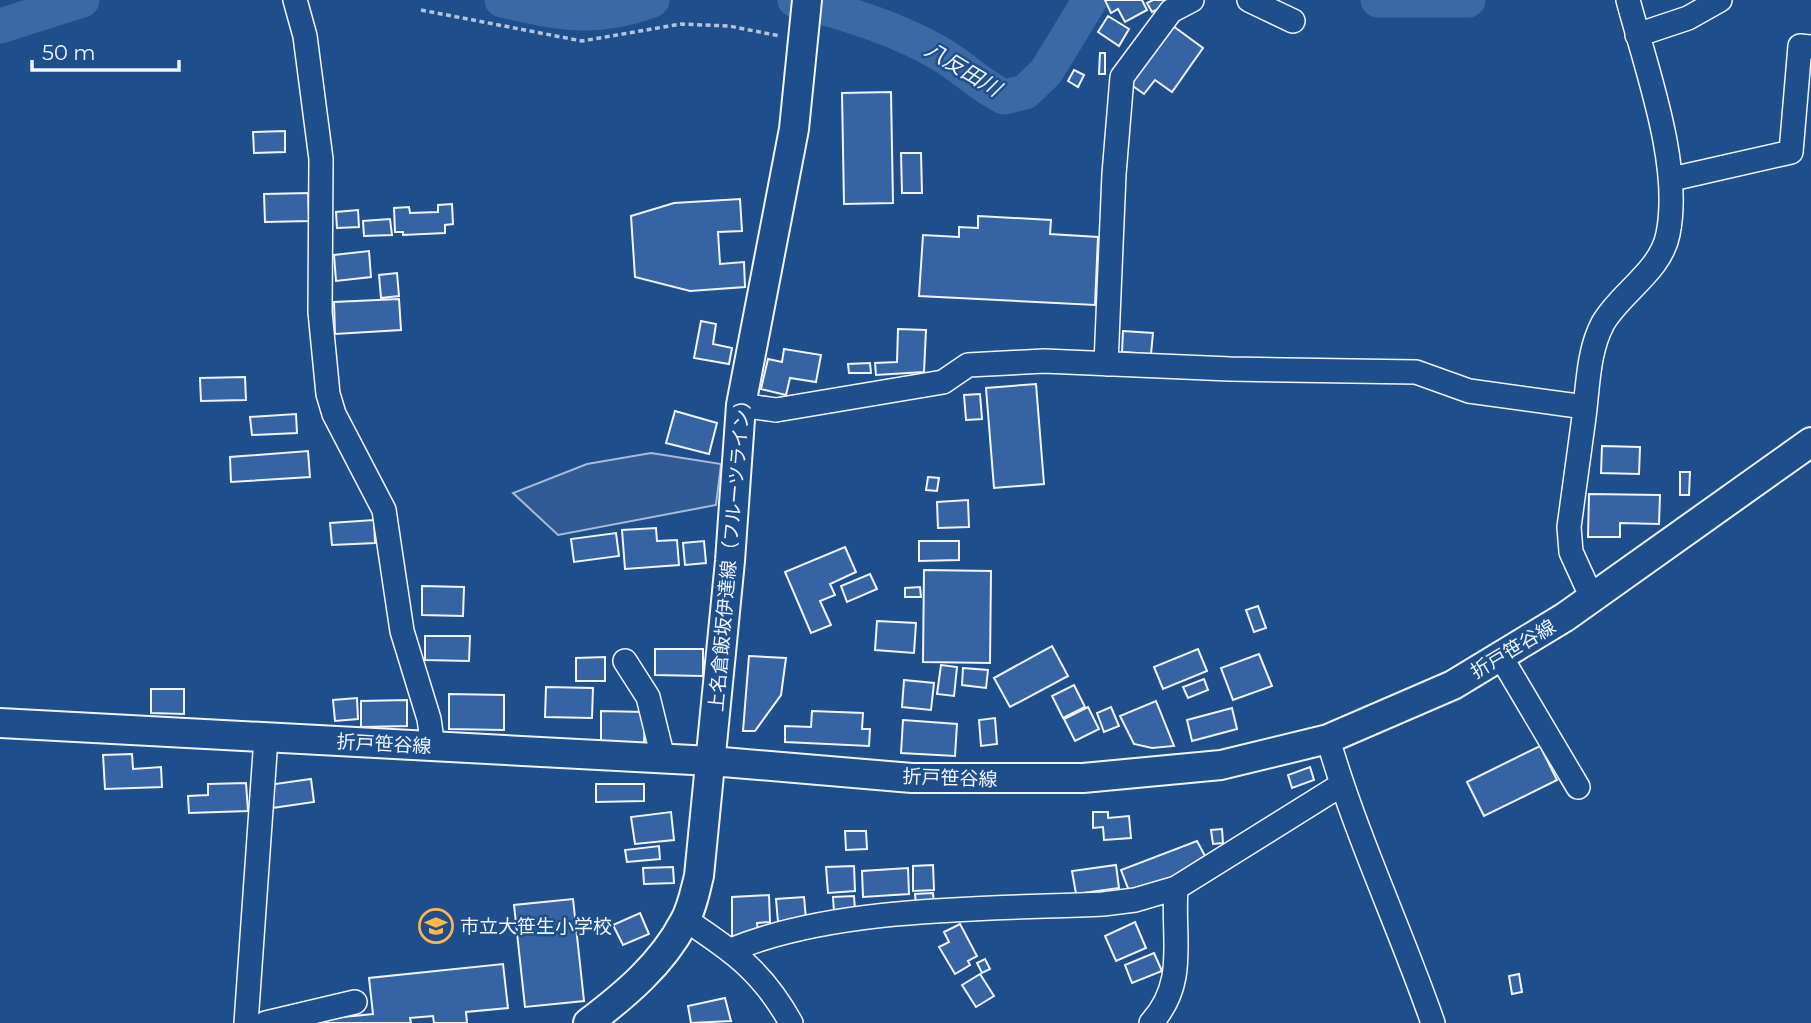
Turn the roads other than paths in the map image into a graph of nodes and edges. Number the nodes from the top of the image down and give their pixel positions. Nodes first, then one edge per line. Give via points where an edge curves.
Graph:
1 (295, 0) edge
2 (1192, 0) edge
3 (1249, 0) edge
4 (1628, 0) edge
5 (1720, 0) edge
6 (805, 19) edge
7 (1293, 21) dead end
8 (1637, 35) junction
9 (1811, 47) edge
10 (1672, 179) junction
11 (1106, 364) junction
12 (741, 405) junction
13 (1585, 407) junction
14 (1811, 442) edge
15 (1592, 598) junction
16 (1501, 657) junction
17 (625, 660) dead end
18 (0, 723) edge
19 (266, 738) junction
20 (1328, 739) junction
21 (433, 747) junction
22 (663, 758) junction
23 (711, 761) junction
24 (1341, 785) junction
25 (1578, 787) dead end
26 (1175, 888) junction
27 (685, 920) junction
28 (731, 950) junction
29 (355, 1002) dead end
30 (246, 1023) edge
31 (267, 1023) edge
32 (588, 1023) edge
33 (791, 1023) edge
34 (1152, 1023) edge
35 (1433, 1023) edge

1 - 21 street via 310,68 321,159 320,312 328,394 384,510 402,631
2 - 11 street via 1171,11 1122,77
3 - 7 street
4 - 8 street
5 - 8 street via 1688,18
6 - 12 main road, 上名倉飯坂伊達線（フルーツライン） via 794,129
8 - 10 street
9 - 10 street via 1800,46 1791,152
10 - 13 street via 1668,237 1655,261 1603,324 1591,356
11 - 12 street via 968,365 943,382 853,398 776,410
11 - 13 street via 1416,372 1469,391
12 - 23 main road, 上名倉飯坂伊達線（フルーツライン）
13 - 15 street via 1569,527 1571,552
14 - 15 main road, 折戸笹谷線
15 - 16 main road, 折戸笹谷線
16 - 20 main road, 折戸笹谷線 via 1453,685
16 - 25 street
17 - 22 street via 648,696
18 - 19 main road, 折戸笹谷線
19 - 21 main road, 折戸笹谷線
19 - 30 street
20 - 23 main road, 折戸笹谷線 via 1222,765 1083,778 912,778
20 - 24 street
21 - 22 main road, 折戸笹谷線
22 - 23 main road, 折戸笹谷線
23 - 27 main road, 上名倉飯坂伊達線（フルーツライン） via 699,876
24 - 26 street
24 - 35 street
26 - 28 street via 1103,904 844,919
26 - 34 street via 1175,982 1165,1008
27 - 28 street
27 - 32 main road, 上名倉飯坂伊達線（フルーツライン） via 663,956
28 - 33 street via 762,978
29 - 31 street

